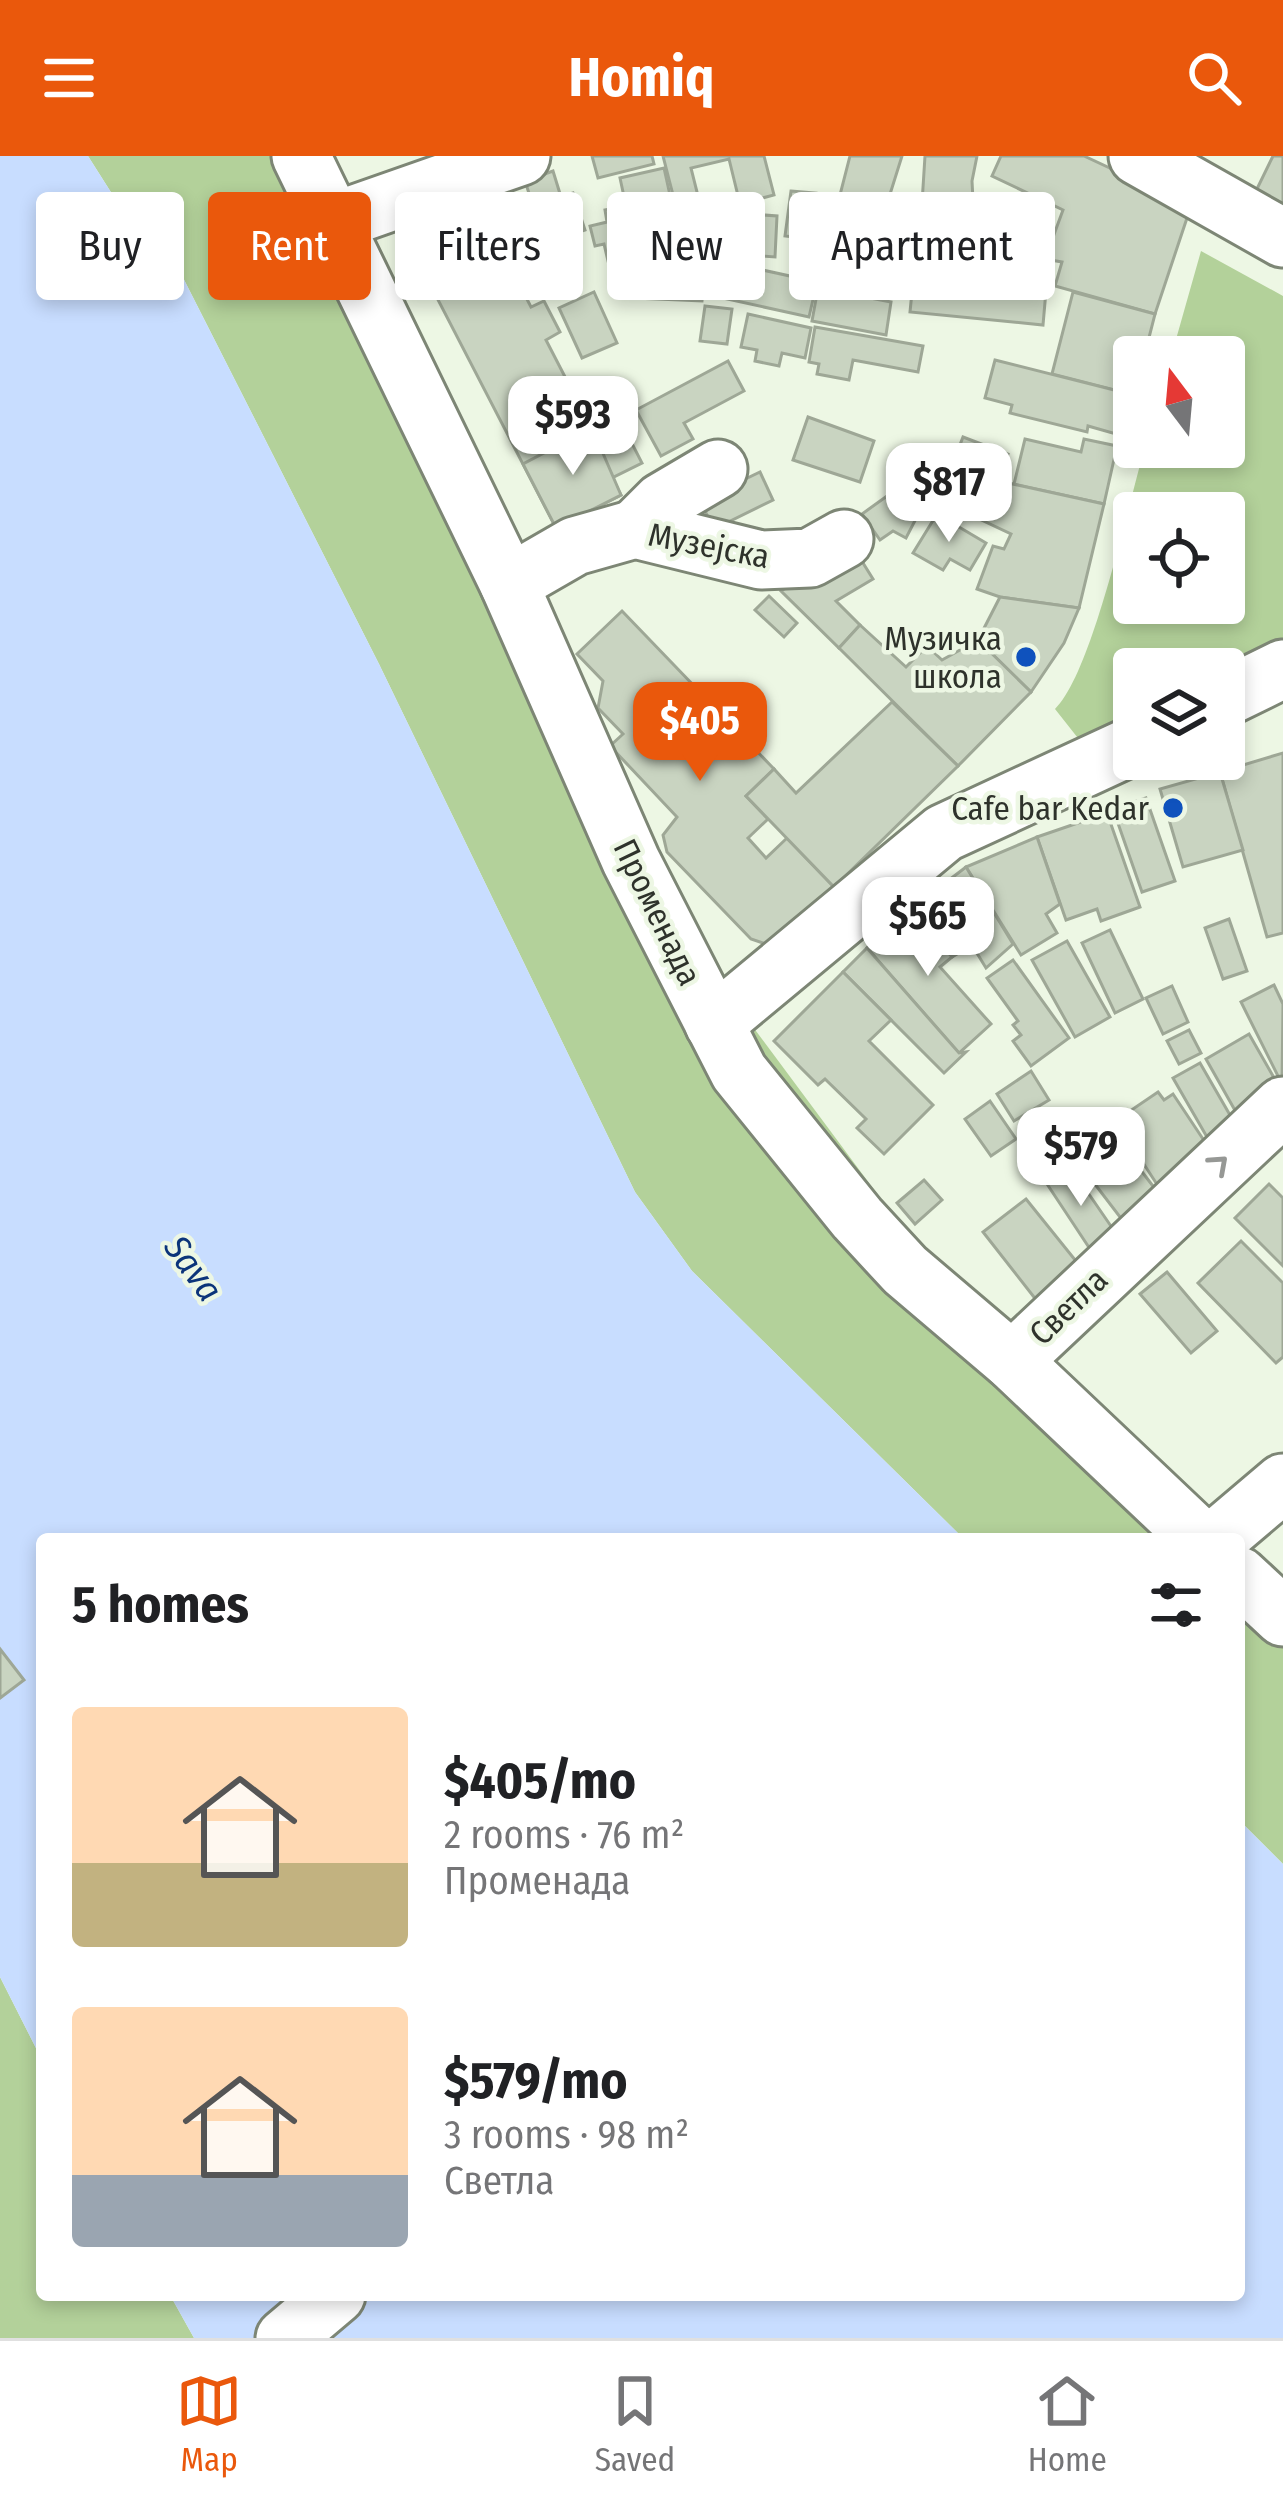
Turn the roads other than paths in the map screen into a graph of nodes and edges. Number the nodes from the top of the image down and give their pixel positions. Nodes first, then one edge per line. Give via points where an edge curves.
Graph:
1 (301, 156) edge
2 (521, 156) edge
3 (1138, 156) edge
4 (1218, 176) edge
5 (319, 192) edge
6 (371, 209) edge
7 (1283, 238) edge
8 (371, 299) edge
9 (718, 469) dead end
10 (634, 530) junction
11 (844, 538) dead end
12 (509, 584) junction
13 (1283, 669) edge
14 (1245, 688) edge
15 (1113, 755) edge
16 (714, 1024) junction
17 (1283, 1106) edge
18 (1012, 1361) junction
19 (1283, 1483) edge
20 (1194, 1533) edge
21 (1224, 1533) edge
22 (1245, 1582) edge
23 (1283, 1618) edge
24 (329, 2301) edge
25 (285, 2338) edge

1 - 5 street, Променада
2 - 6 street
3 - 4 street
4 - 7 street
8 - 12 street, Променада
9 - 10 street via 662,502
10 - 11 street, Музејска via 761,560 809,558
10 - 12 street, Музејска via 575,546
12 - 16 street, Променада
13 - 14 street
15 - 16 street via 944,833
16 - 18 street, Променада via 739,1072 856,1218
18 -> 17 street, Светла
18 - 20 street, Променада
19 - 21 street
22 - 23 street
24 - 25 street

